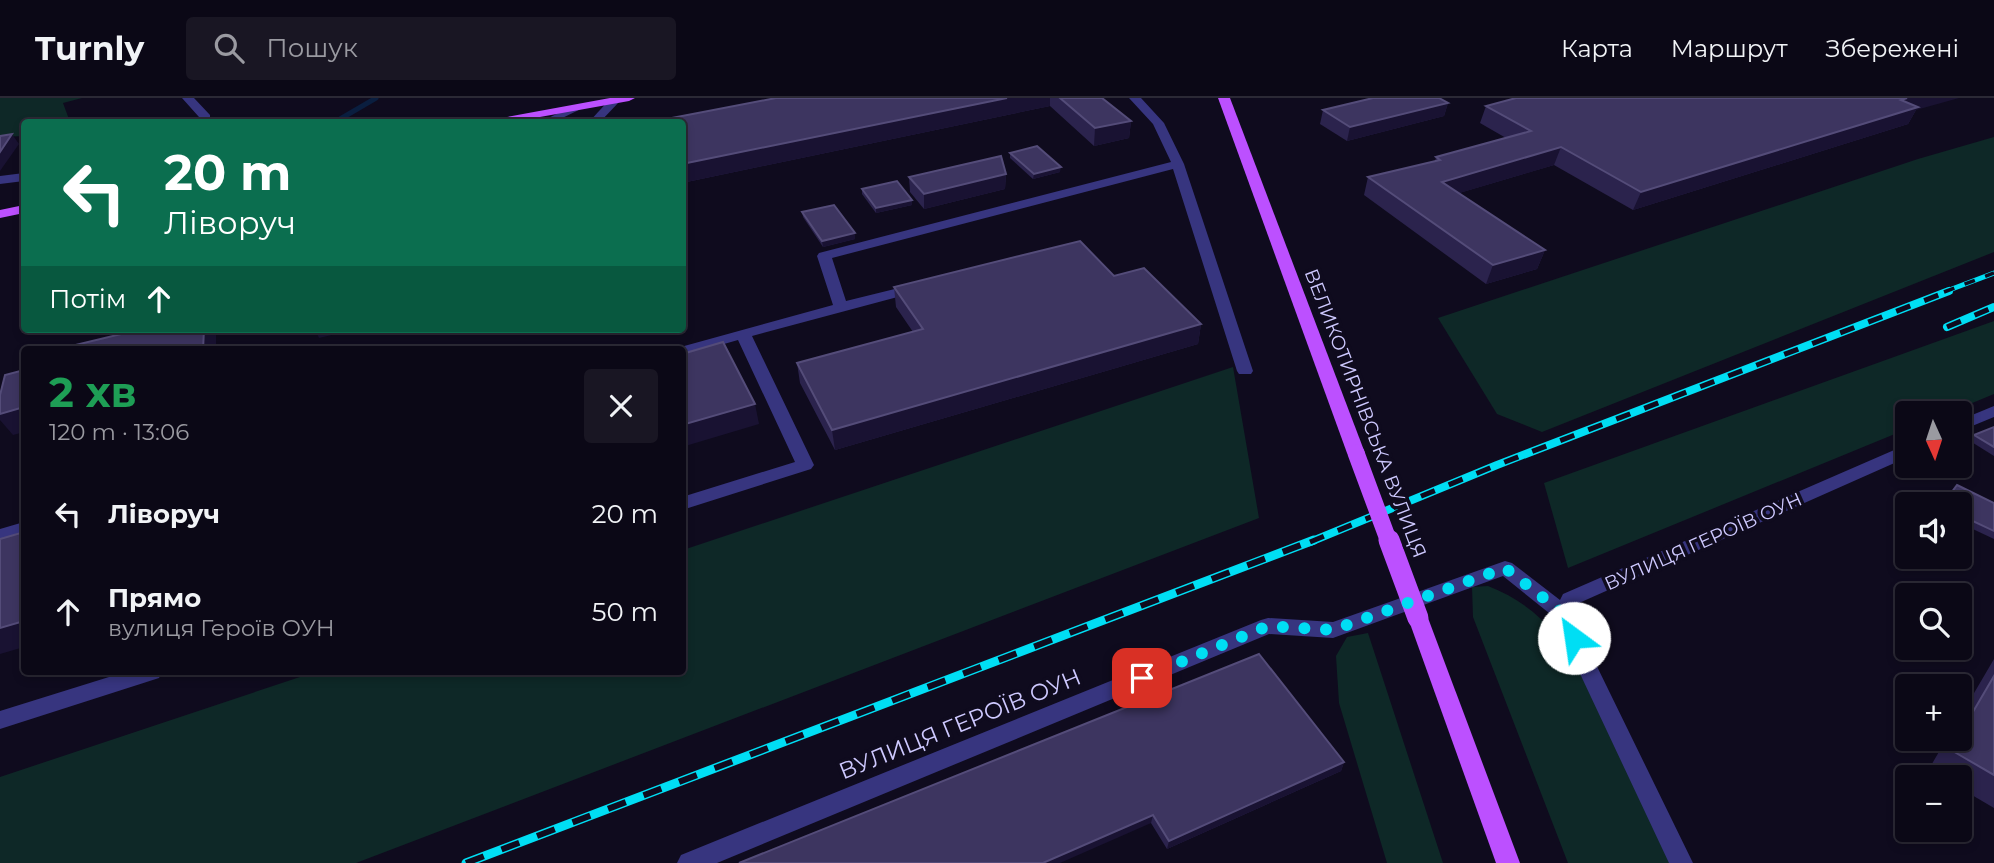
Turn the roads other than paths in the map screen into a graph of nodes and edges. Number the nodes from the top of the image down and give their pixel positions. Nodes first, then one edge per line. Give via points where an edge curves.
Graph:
1 (188, 98) edge
2 (629, 98) edge
3 (1135, 98) edge
4 (1224, 98) edge
5 (614, 101) junction
6 (579, 107) junction
7 (204, 119) edge
8 (513, 119) edge
9 (553, 119) edge
10 (597, 119) edge
11 (1178, 164) junction
12 (21, 177) edge
13 (0, 180) edge
14 (21, 210) edge
15 (0, 214) edge
16 (934, 283) edge
17 (841, 307) junction
18 (743, 334) junction
19 (686, 350) edge
20 (1245, 371) dead end
21 (1994, 411) edge
22 (1972, 421) edge
23 (1895, 456) edge
24 (686, 503) edge
25 (21, 531) edge
26 (0, 536) edge
27 (1568, 617) junction
28 (142, 675) edge
29 (0, 720) edge
30 (689, 863) edge
31 (1508, 863) edge
32 (1681, 863) edge

1 - 7 street
2 - 5 main road
3 - 11 street via 1158,123
4 - 31 main road, ВЕЛИКОТИРНІВСЬКА ВУЛИЦЯ, bridge
5 - 6 main road
5 - 10 street
6 - 8 main road
6 - 9 street
11 - 17 street via 824,256
11 - 20 street
12 - 13 street
14 - 15 main road
16 - 17 street
17 - 18 street
18 - 19 street
18 - 24 street via 805,465
21 - 22 street
23 - 27 street, ВУЛИЦЯ ГЕРОЇВ ОУН via 1570,599
25 - 26 street
27 - 30 street, ВУЛИЦЯ ГЕРОЇВ ОУН via 1505,568 1333,630 1268,626
27 - 32 street via 1577,646
28 - 29 street

